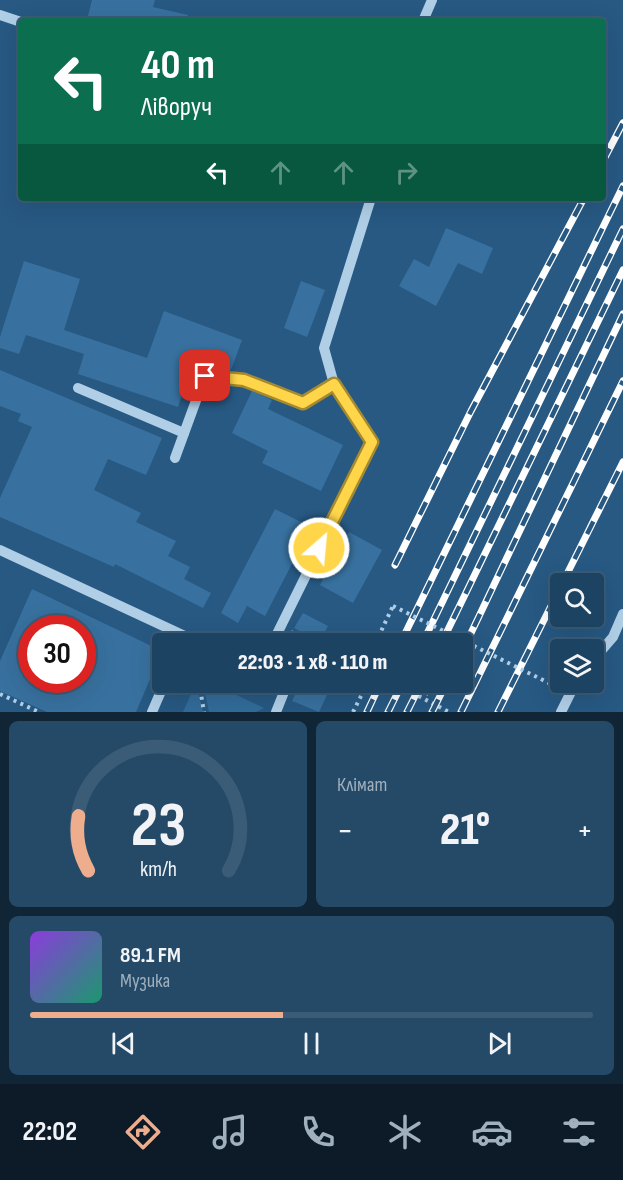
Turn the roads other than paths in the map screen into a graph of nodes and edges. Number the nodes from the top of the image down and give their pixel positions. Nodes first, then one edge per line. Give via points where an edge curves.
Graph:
1 (432, 0) edge
2 (0, 15) edge
3 (424, 18) edge
4 (18, 21) edge
5 (370, 201) edge
6 (334, 384) junction
7 (78, 388) dead end
8 (184, 433) junction
9 (175, 458) dead end
10 (0, 550) edge
11 (623, 614) edge
12 (169, 633) edge
13 (277, 633) edge
14 (604, 647) edge
15 (160, 693) edge
16 (284, 693) edge
17 (570, 693) edge
18 (152, 712) edge
19 (276, 712) edge
20 (561, 712) edge

1 - 3 street
2 - 4 street
5 - 6 street via 324,348
6 - 8 street via 303,403 244,380 205,376
6 - 13 street via 372,442
7 - 8 street
8 - 9 street
10 - 12 street
11 - 14 street
15 - 18 street
16 - 19 street
17 - 20 street

